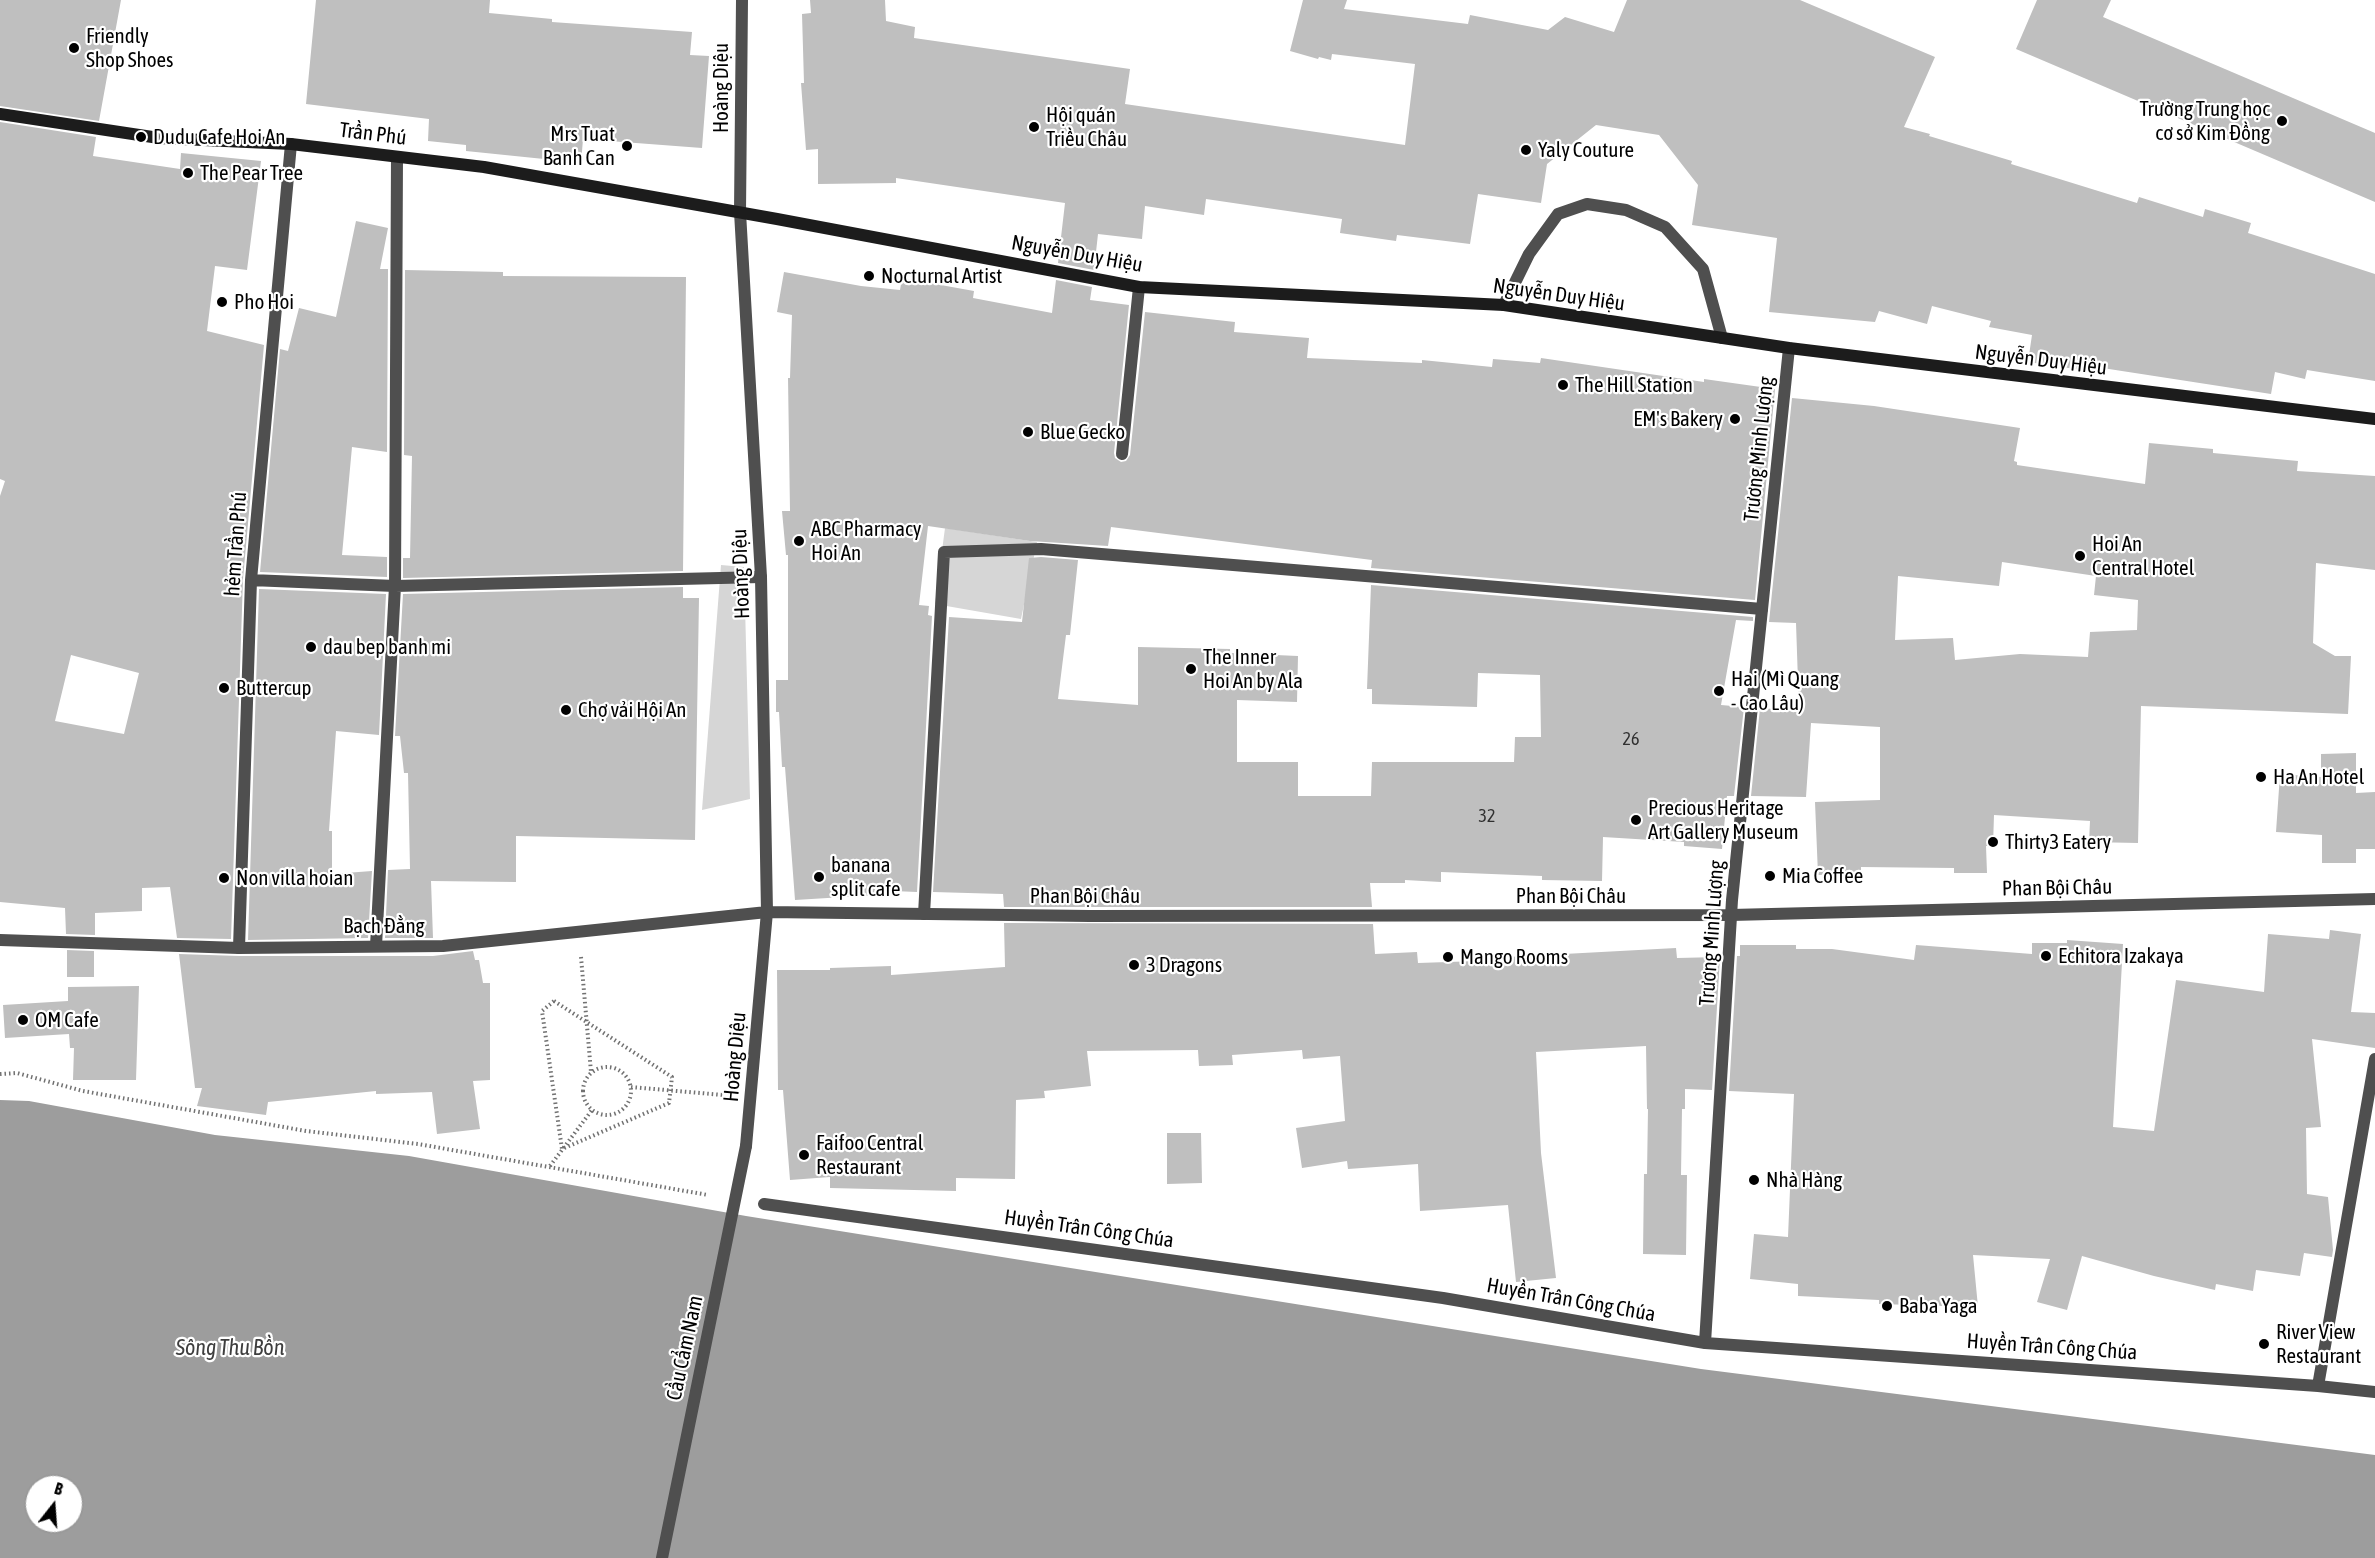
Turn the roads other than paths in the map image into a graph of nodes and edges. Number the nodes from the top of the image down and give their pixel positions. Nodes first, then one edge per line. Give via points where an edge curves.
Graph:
1 (742, 0) edge
2 (0, 114) edge
3 (291, 144) junction
4 (397, 156) junction
5 (740, 212) junction
6 (1139, 287) junction
7 (1504, 305) junction
8 (1722, 338) junction
9 (1789, 348) junction
10 (2375, 419) edge
11 (1122, 454) dead end
12 (761, 577) junction
13 (251, 580) junction
14 (395, 586) junction
15 (1762, 609) junction
16 (2375, 899) edge
17 (767, 912) junction
18 (924, 914) junction
19 (1731, 915) junction
20 (0, 940) edge
21 (376, 946) junction
22 (239, 948) junction
23 (2375, 1059) edge
24 (746, 1146) joint
25 (764, 1204) dead end
26 (1705, 1343) junction
27 (2318, 1386) junction
28 (2375, 1392) edge
29 (662, 1558) edge

1 - 5 street, Hoàng Diệu
2 - 3 main road, Trần Phú via 159,138
3 - 4 main road, Trần Phú
3 - 13 street, hẻm Trần Phú
4 - 5 main road, Trần Phú via 484,167
4 - 14 street
5 - 6 main road, Nguyễn Duy Hiệu
5 - 12 street, Hoàng Diệu
6 - 7 main road, Nguyễn Duy Hiệu
6 - 11 street
7 - 8 main road, Nguyễn Duy Hiệu
7 - 8 street via 1529,254 1558,214 1587,204 1626,210 1665,227 1702,269
8 - 9 main road, Nguyễn Duy Hiệu
9 - 10 main road, Nguyễn Duy Hiệu
9 - 15 street, Trương Minh Lượng
12 - 14 street
12 - 17 street, Hoàng Diệu
13 - 14 street
13 - 22 street, hẻm Trần Phú
14 - 21 street
15 - 18 street via 1041,549 944,552
15 - 19 street, Trương Minh Lượng
16 - 19 street, Phan Bội Châu
17 - 18 street, Phan Bội Châu
17 - 21 street, Bạch Đằng via 443,945
17 - 24 street, Hoàng Diệu
18 - 19 street, Phan Bội Châu
19 - 26 street, Trương Minh Lượng
20 - 22 street, Bạch Đằng
21 - 22 street, Bạch Đằng
23 - 27 street
24 - 29 street, Cầu Cẩm Nam, bridge
25 - 26 street, Huyền Trân Công Chúa via 1443,1298
26 - 27 street, Huyền Trân Công Chúa
27 - 28 street, Huyền Trân Công Chúa

